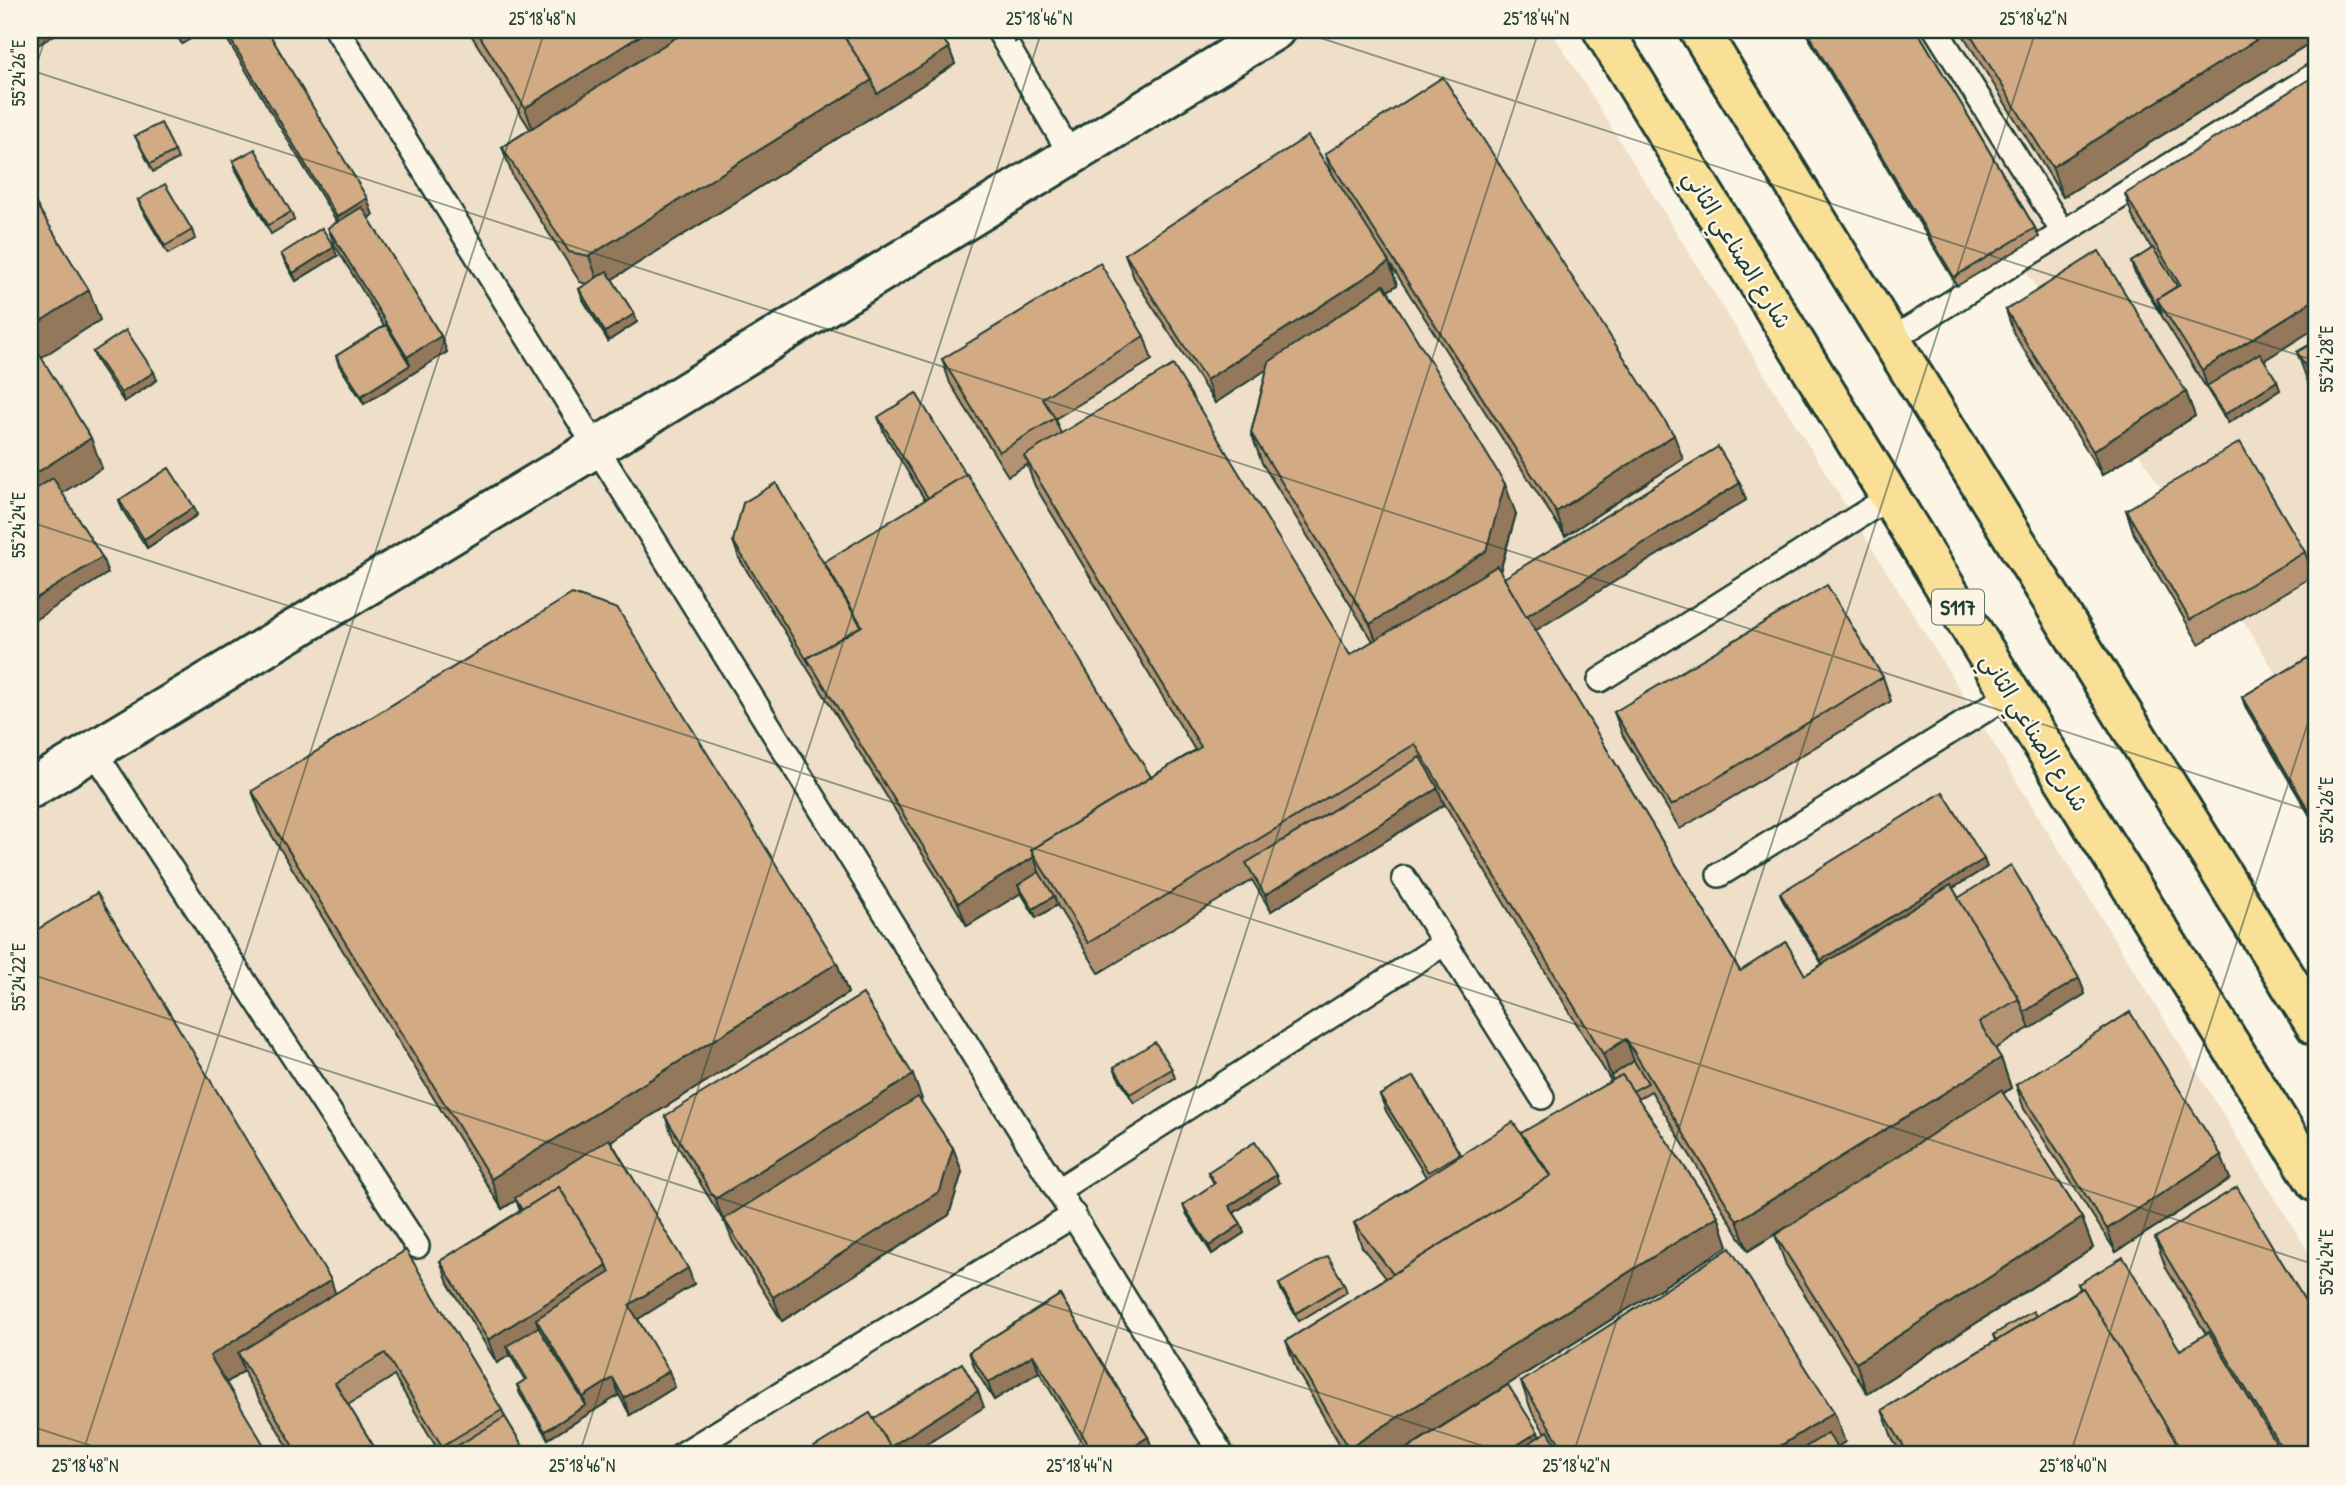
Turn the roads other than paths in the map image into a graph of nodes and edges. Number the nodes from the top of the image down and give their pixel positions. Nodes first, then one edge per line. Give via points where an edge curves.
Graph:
1 (337, 30) edge
2 (998, 30) edge
3 (1275, 30) edge
4 (1603, 30) edge
5 (1699, 30) edge
6 (1936, 30) edge
7 (2316, 74) edge
8 (1071, 155) junction
9 (2063, 232) junction
10 (1891, 340) junction
11 (597, 447) junction
12 (1891, 496) junction
13 (1600, 680) dead end
14 (2011, 694) junction
15 (94, 751) junction
16 (30, 789) edge
17 (1719, 875) dead end
18 (1404, 878) dead end
19 (1445, 943) junction
20 (2316, 1026) edge
21 (1542, 1097) dead end
22 (2316, 1182) edge
23 (1058, 1190) junction
24 (1074, 1215) junction
25 (417, 1246) dead end
26 (681, 1455) edge
27 (1222, 1455) edge

1 - 11 lane
2 - 8 lane
3 - 8 street
4 - 12 main road, شارع الصناعي الثاني / S117
5 - 10 main road
6 - 9 lane
7 - 9 lane
8 - 11 street
9 - 10 lane
10 - 20 main road
11 - 15 street
11 - 23 lane
12 - 13 lane
12 - 14 main road, شارع الصناعي الثاني / S117
14 - 17 lane
14 - 22 main road, شارع الصناعي الثاني / S117
15 - 16 street
15 - 25 lane
18 - 19 lane
19 - 21 lane
19 - 23 lane
23 - 24 lane
24 - 26 lane
24 - 27 lane

